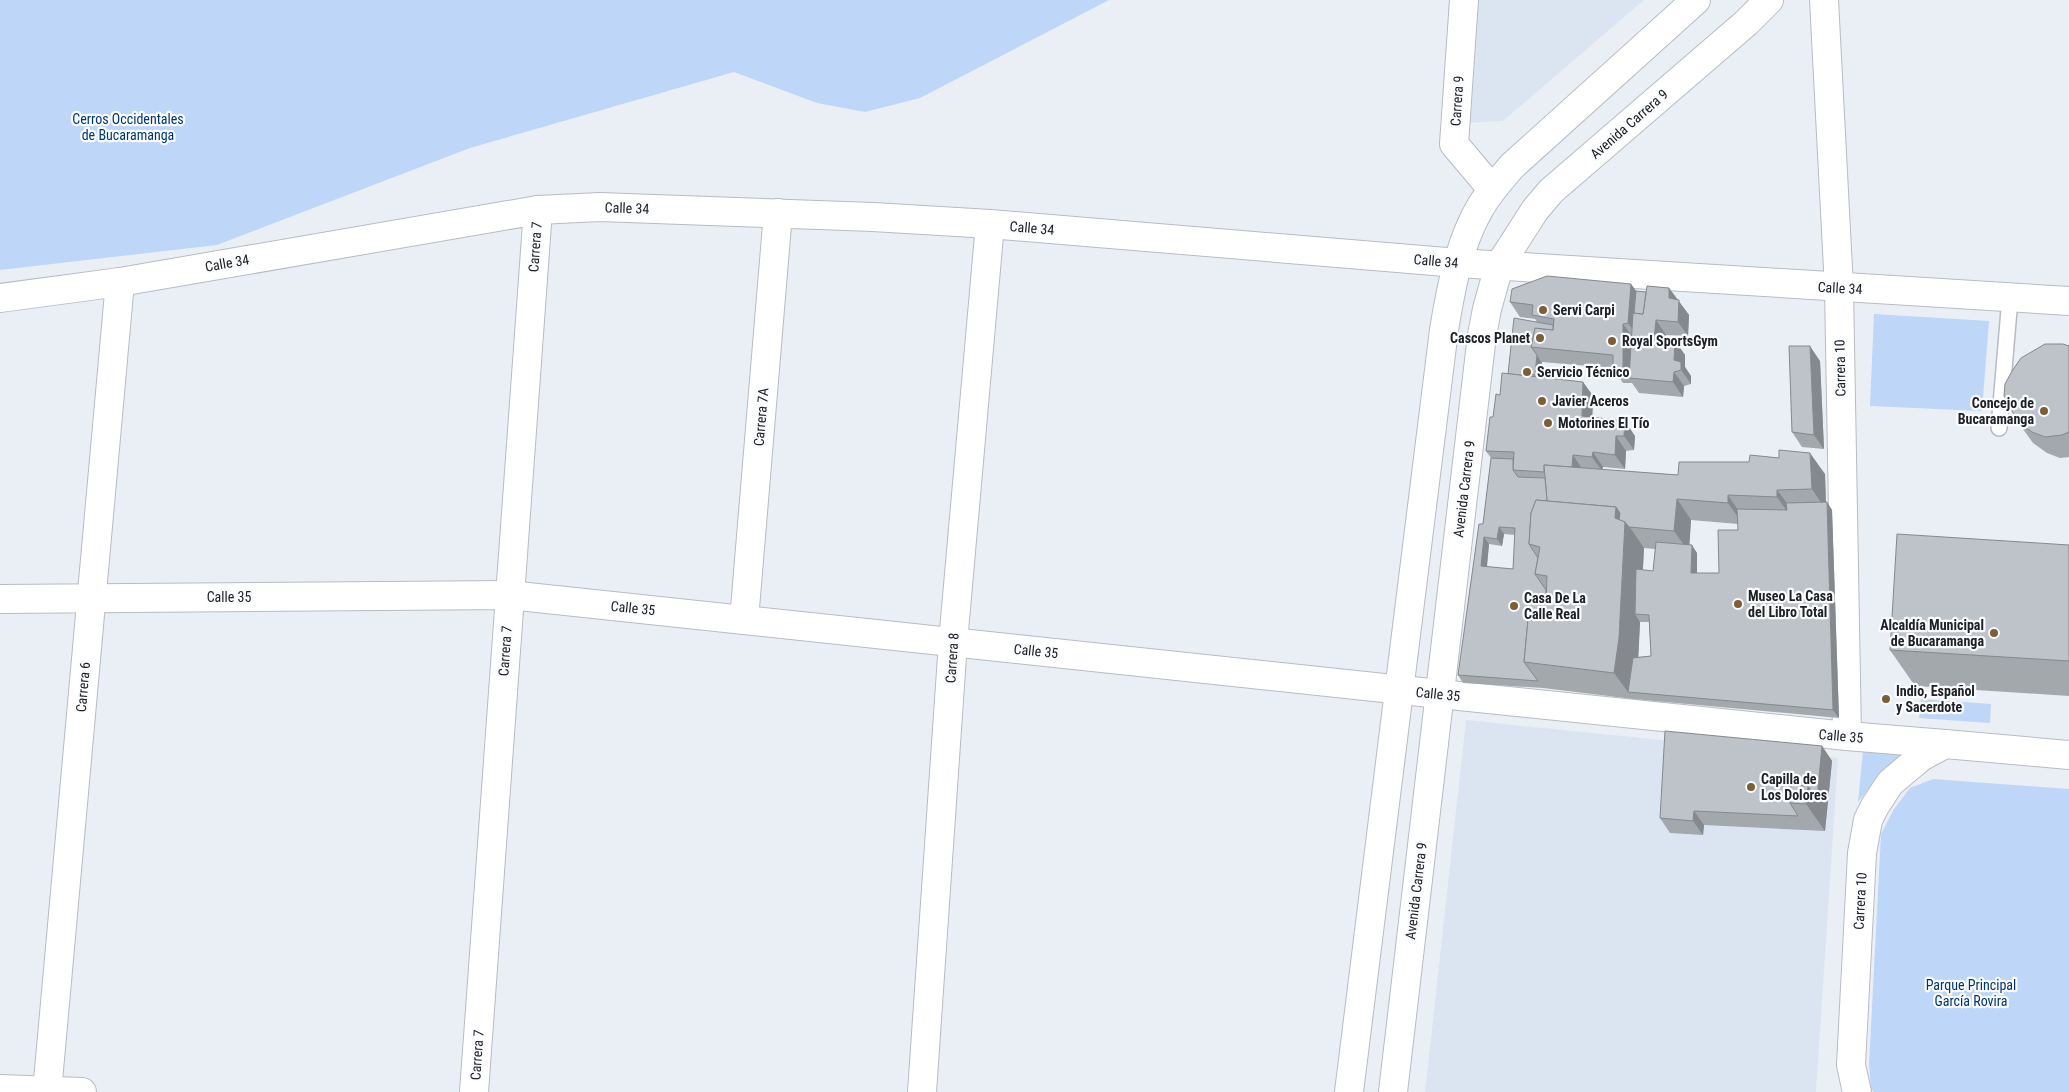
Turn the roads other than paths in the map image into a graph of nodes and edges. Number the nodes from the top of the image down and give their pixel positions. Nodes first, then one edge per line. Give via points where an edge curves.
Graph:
1 (1464, 0) edge
2 (1696, 0) edge
3 (1769, 0) edge
4 (1824, 0) edge
5 (1492, 189) junction
6 (538, 210) junction
7 (778, 213) junction
8 (990, 224) junction
9 (1458, 263) junction
10 (1499, 266) junction
11 (120, 282) junction
12 (1839, 288) junction
13 (0, 298) edge
14 (2010, 298) junction
15 (2069, 302) edge
16 (1999, 428) dead end
17 (509, 595) junction
18 (92, 598) junction
19 (0, 599) edge
20 (744, 620) junction
21 (953, 642) junction
22 (1399, 689) junction
23 (1440, 694) junction
24 (1847, 736) junction
25 (1945, 744) junction
26 (2069, 755) edge
27 (0, 1089) edge
28 (47, 1091) edge
29 (82, 1092) edge
30 (474, 1092) edge
31 (922, 1092) edge
32 (1349, 1092) edge
33 (1393, 1092) edge
34 (1858, 1092) edge

1 - 5 street, Carrera 9 via 1454,144
2 - 5 street via 1531,147
3 - 10 street, Avenida Carrera 9 via 1551,191
4 - 12 street, Carrera 10
5 - 9 street via 1474,219
6 - 7 street, Calle 34 via 600,207
6 - 11 street, Calle 34
6 - 17 street, Carrera 7
7 - 8 street, Calle 34
7 - 20 street, Carrera 7A
8 - 9 street, Calle 34
8 - 21 street, Carrera 8
9 - 10 street, Calle 34
9 - 22 street via 1444,330
10 - 12 street, Calle 34
10 - 23 street, Avenida Carrera 9 via 1482,335
11 - 13 street, Calle 34
11 - 18 street, Carrera 6
12 - 14 street, Calle 34
12 - 24 street, Carrera 10
14 - 15 street, Calle 34
14 - 16 lane
17 - 18 street, Calle 35
17 - 20 street, Calle 35
17 - 30 street, Carrera 7
18 - 19 street, Calle 35
18 - 28 street, Carrera 6
20 - 21 street, Calle 35
21 - 22 street, Calle 35
21 - 31 street, Carrera 8
22 - 23 street, Calle 35
22 - 32 street
23 - 24 street, Calle 35
23 - 33 street, Avenida Carrera 9
24 - 25 street, Calle 35
25 - 26 street, Calle 35
25 - 34 street, Carrera 10 via 1921,757 1890,783 1868,820 1862,853 1851,1065
27 - 28 street
28 - 29 street

